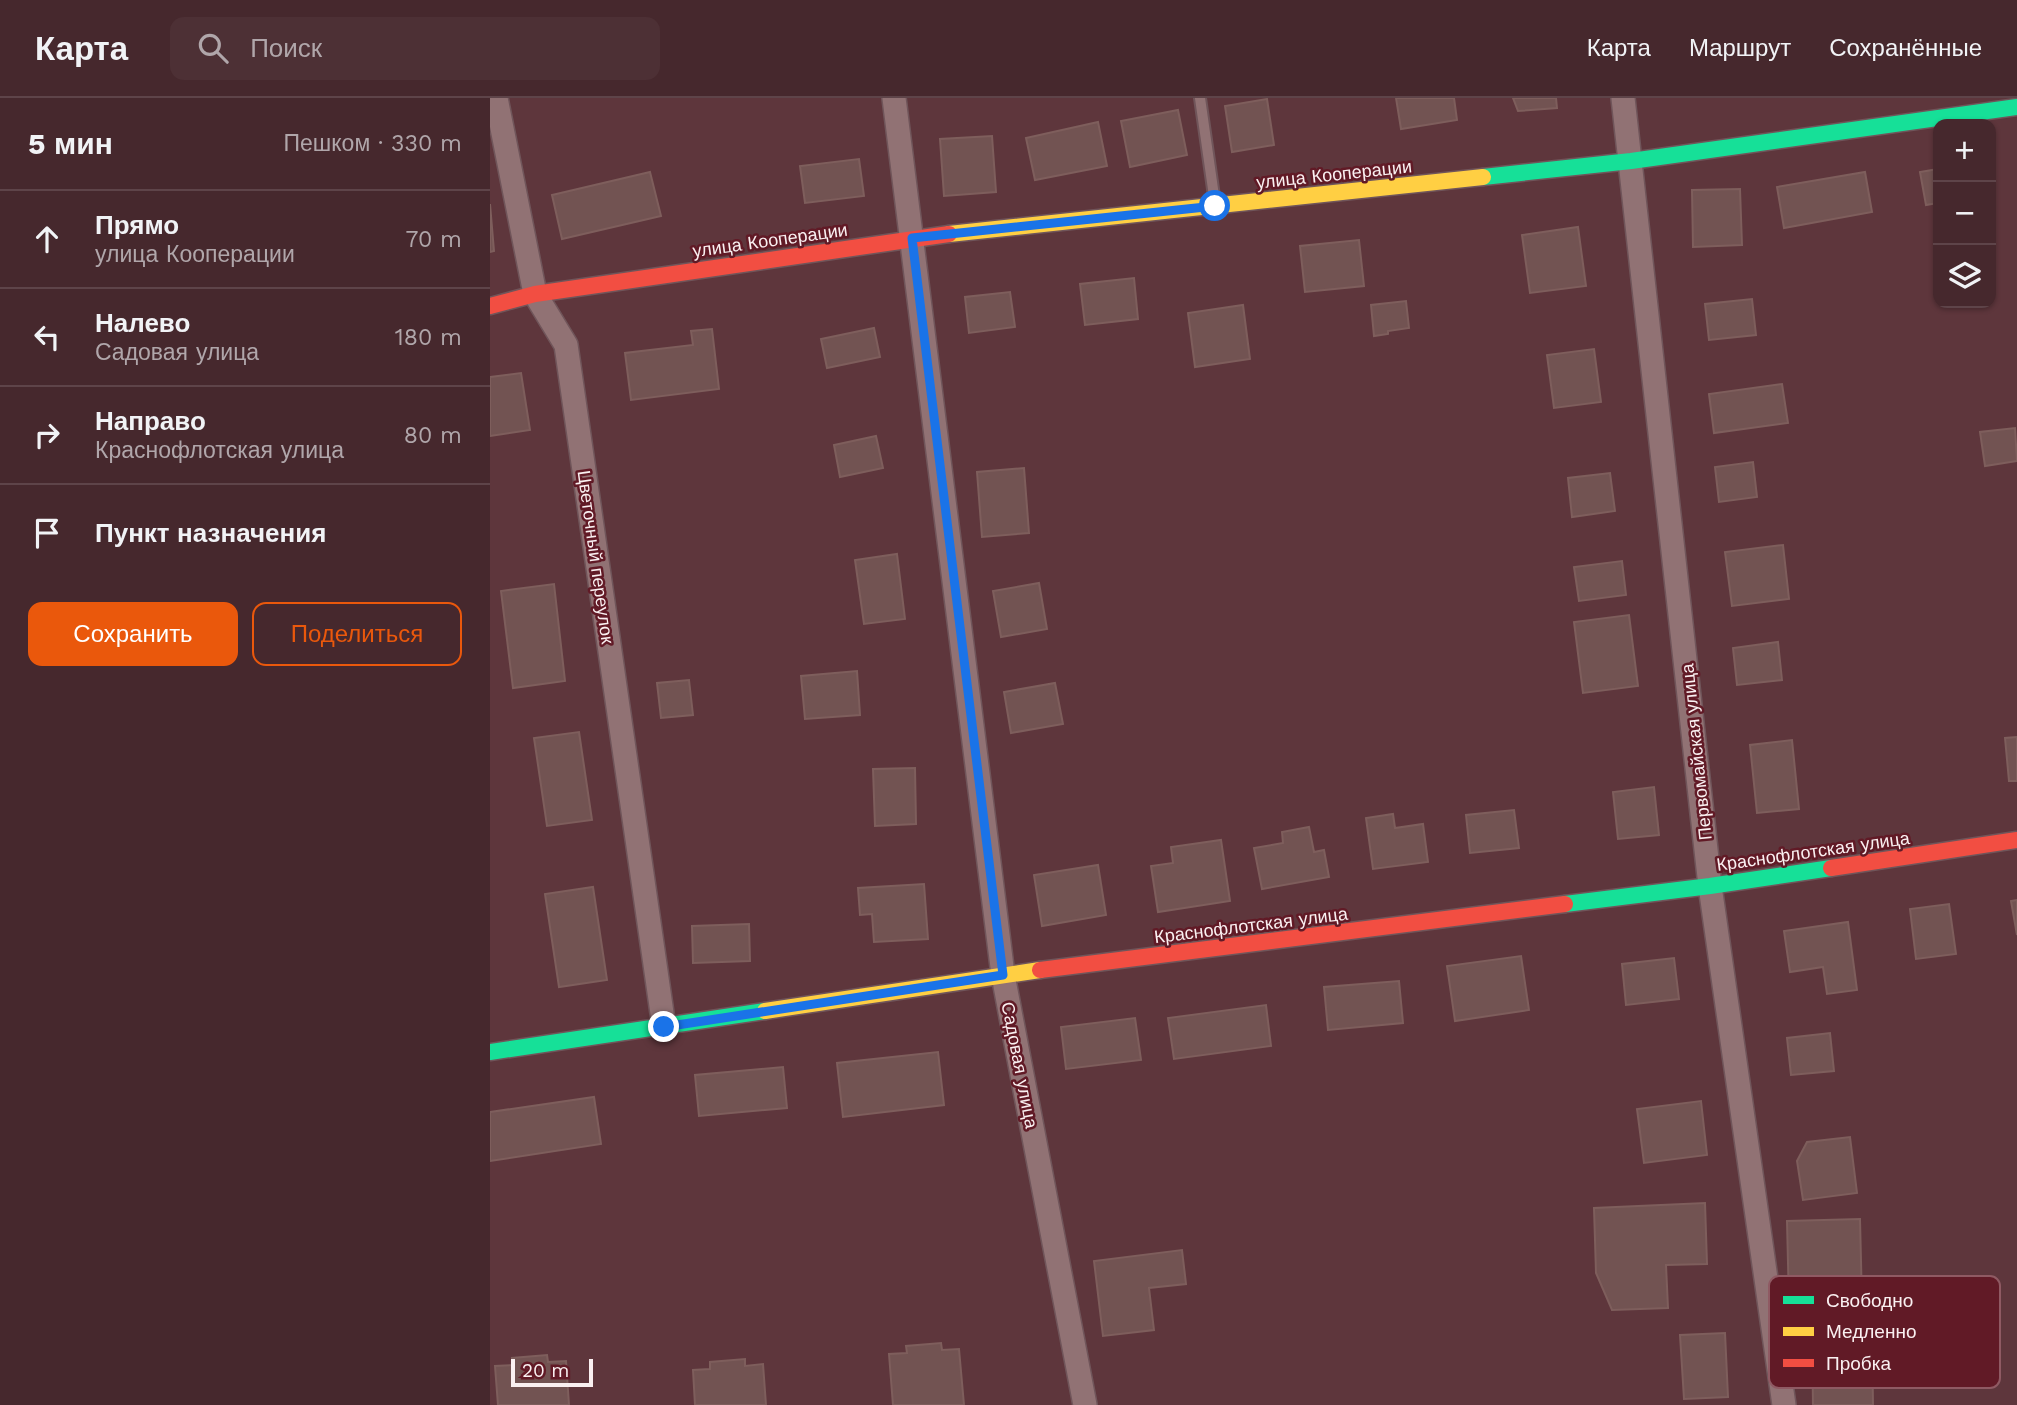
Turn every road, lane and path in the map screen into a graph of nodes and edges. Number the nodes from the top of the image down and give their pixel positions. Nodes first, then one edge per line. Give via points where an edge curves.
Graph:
1 (496, 98) edge
2 (894, 98) edge
3 (1200, 98) edge
4 (1623, 98) edge
5 (2016, 110) edge
6 (1630, 161) junction
7 (1215, 206) junction
8 (912, 238) junction
9 (535, 294) junction
10 (490, 306) edge
11 (2017, 840) edge
12 (1710, 886) junction
13 (1003, 975) junction
14 (664, 1027) junction
15 (490, 1052) edge
16 (1769, 1300) edge
17 (1085, 1405) edge

1 - 9 street, Цветочный переулок
2 - 8 street, Садовая улица
3 - 7 lane
4 - 6 street, Первомайская улица
5 - 6 street, улица Кооперации
6 - 7 street, улица Кооперации
6 - 12 street, Первомайская улица
7 - 8 street, улица Кооперации
8 - 9 street, улица Кооперации
8 - 13 street, Садовая улица
9 - 10 street, улица Кооперации
9 - 14 street, Цветочный переулок via 566,345
11 - 12 street, Краснофлотская улица
12 - 13 street, Краснофлотская улица
12 - 16 street, Первомайская улица
13 - 14 street, Краснофлотская улица
13 - 17 street, Садовая улица
14 - 15 street, Краснофлотская улица

